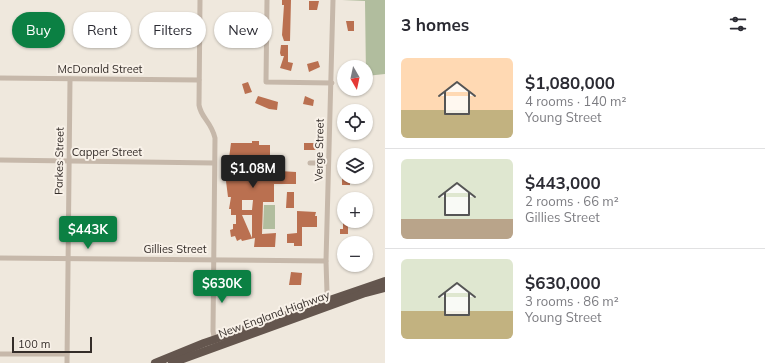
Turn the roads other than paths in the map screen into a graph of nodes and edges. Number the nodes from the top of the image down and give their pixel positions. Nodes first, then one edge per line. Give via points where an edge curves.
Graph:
1 (200, 0) edge
2 (267, 0) edge
3 (333, 0) edge
4 (0, 78) edge
5 (70, 79) junction
6 (199, 80) junction
7 (332, 83) junction
8 (0, 160) edge
9 (69, 161) junction
10 (214, 163) junction
11 (310, 163) dead end
12 (328, 163) junction
13 (0, 258) edge
14 (68, 258) junction
15 (214, 259) junction
16 (326, 261) junction
17 (385, 280) edge
18 (385, 288) edge
19 (329, 299) junction
20 (216, 343) junction
21 (0, 354) edge
22 (67, 354) junction
23 (67, 363) edge
24 (155, 363) edge
25 (172, 363) edge

1 - 6 street
2 - 7 street via 266,82
3 - 7 street, Verge Street
4 - 5 street, McDonald Street
5 - 6 street, McDonald Street
5 - 9 street, Parkes Street
6 - 10 street via 200,112 213,128 215,138
7 - 12 street, Verge Street
8 - 9 street, Capper Street
9 - 10 street, Capper Street
9 - 14 street, Parkes Street
10 - 15 street
11 - 12 street
12 - 16 street, Verge Street
13 - 14 street, Gillies Street
14 - 15 street, Gillies Street
14 - 22 street, Parkes Street
15 - 16 street, Gillies Street
15 - 20 street via 213,331
16 - 19 street, Verge Street
17 - 19 highway, New England Highway
18 - 20 highway, New England Highway
19 - 20 highway, New England Highway
20 - 24 highway, New England Highway
20 - 25 highway, New England Highway
21 - 22 street
22 - 23 street, Parkes Street

